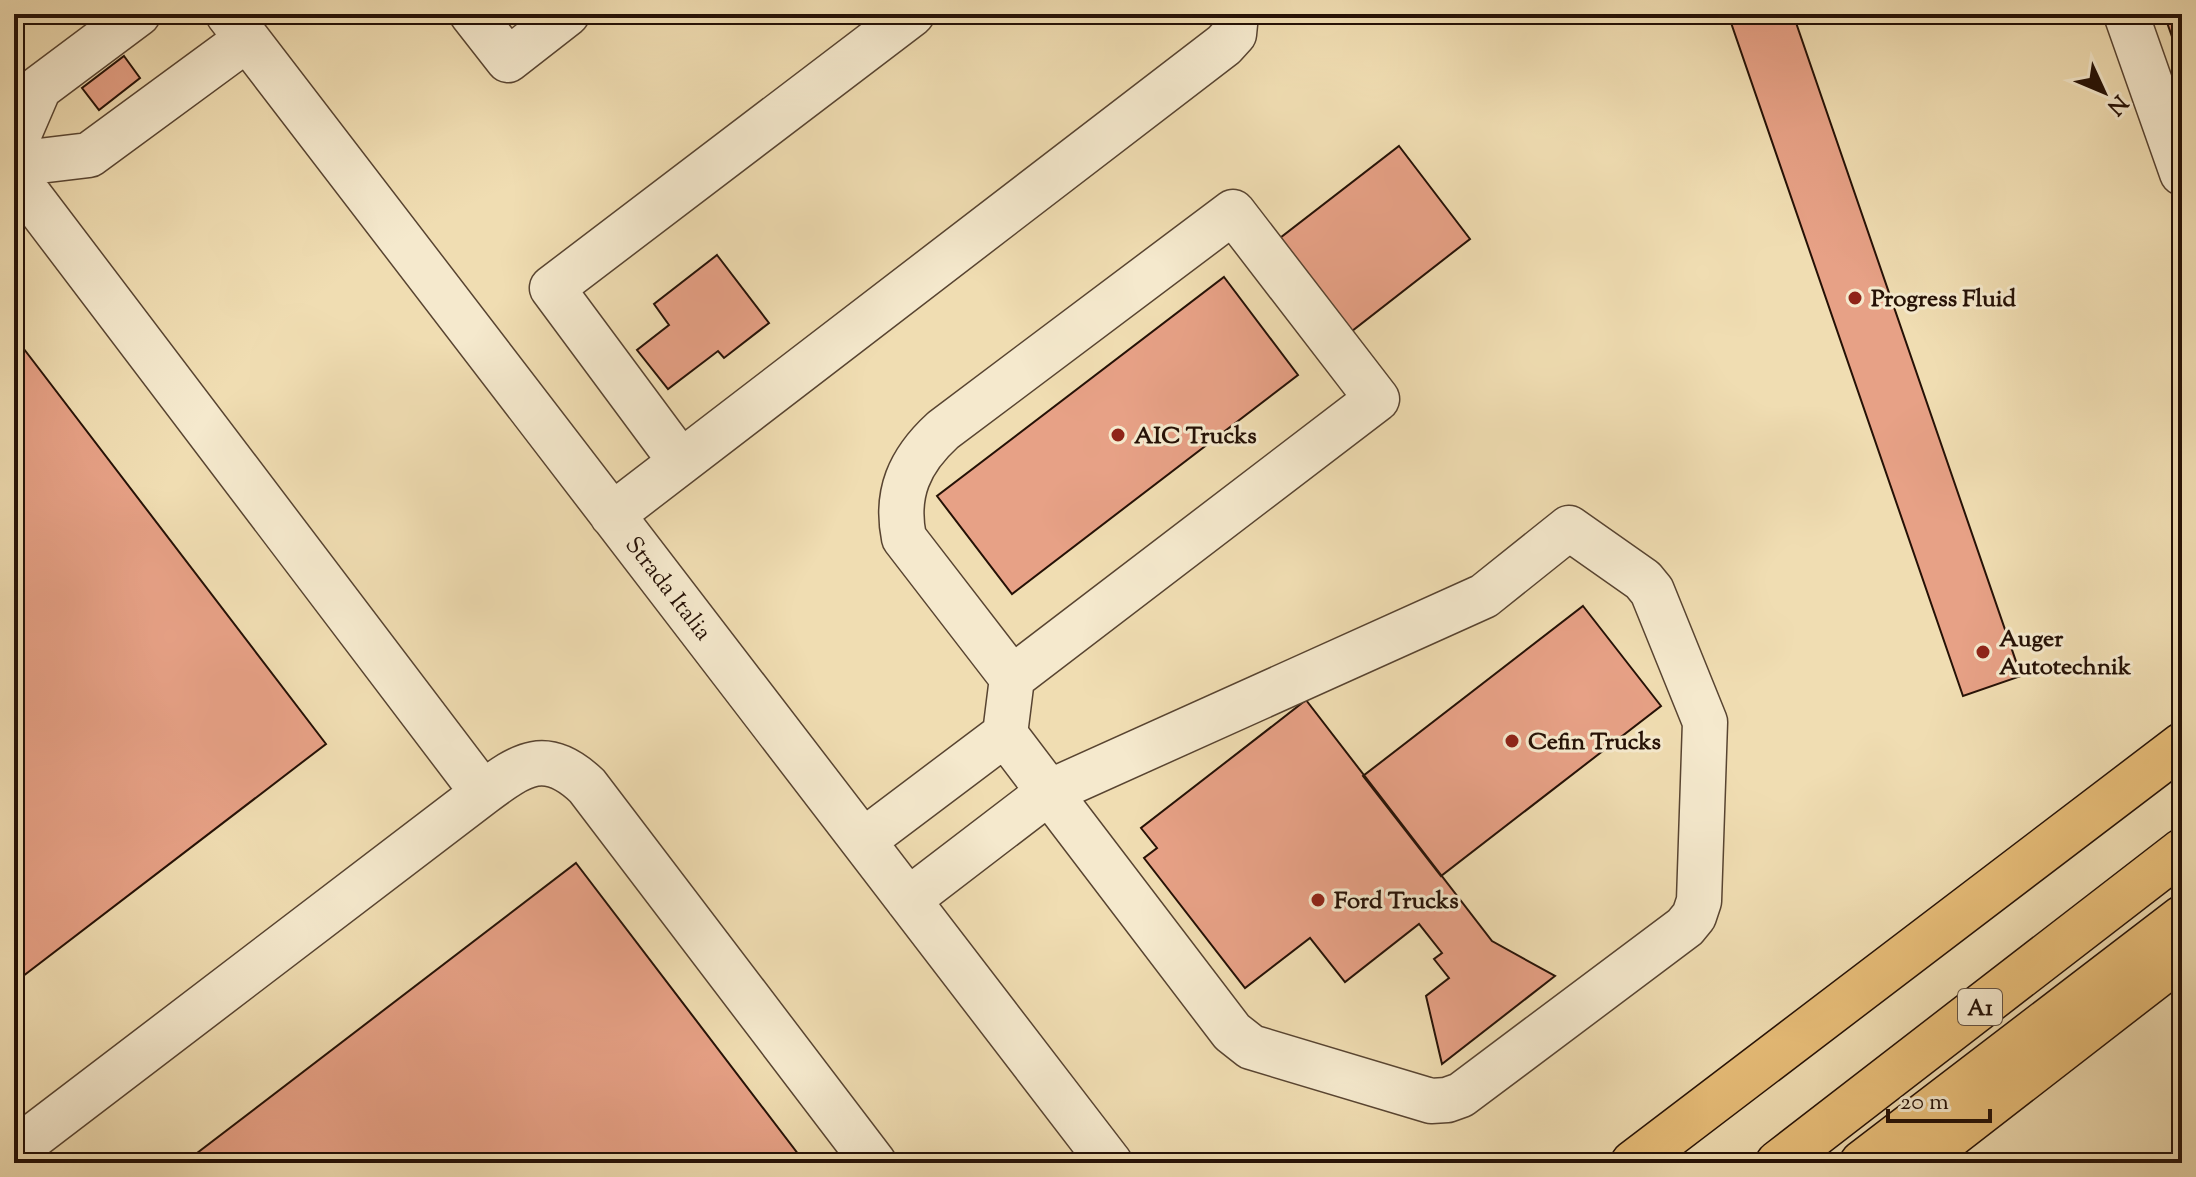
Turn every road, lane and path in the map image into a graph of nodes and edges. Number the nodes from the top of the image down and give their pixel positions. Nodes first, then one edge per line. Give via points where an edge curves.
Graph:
1 (138, 14) edge
2 (472, 14) edge
3 (567, 14) edge
4 (912, 14) edge
5 (1236, 14) edge
6 (2126, 14) edge
7 (238, 26) edge
8 (14, 146) edge
9 (14, 164) edge
10 (2182, 173) edge
11 (14, 175) edge
12 (681, 462) junction
13 (612, 515) junction
14 (1012, 678) junction
15 (1005, 734) junction
16 (2182, 745) edge
17 (1049, 792) junction
18 (483, 793) junction
19 (863, 841) junction
20 (2182, 851) edge
21 (908, 900) junction
22 (2182, 918) edge
23 (2182, 956) edge
24 (14, 1151) edge
25 (874, 1163) edge
26 (1110, 1163) edge
27 (1633, 1163) edge
28 (1778, 1163) edge
29 (1862, 1163) edge
30 (1915, 1163) edge

1 - 8 street via 39,88
2 - 3 street via 508,60
4 - 12 street via 552,288
5 - 12 street via 1234,34 1224,45
6 - 10 street
7 - 9 street via 89,155
7 - 13 street, Strada Italia
11 - 18 street
12 - 13 street
13 - 19 street, Strada Italia
14 - 14 street via 904,538 901,496 912,470 943,430 1233,212 1377,399
14 - 15 street
15 - 17 street
15 - 19 street
16 - 27 main road
17 - 17 street via 1240,1040 1431,1101 1447,1100 1461,1095 1694,916 1699,901 1705,722 1652,591 1569,528 1484,596
17 - 21 street
18 - 24 street
18 - 25 street via 533,762 554,763 587,786
19 - 21 street, Strada Italia
20 - 28 main road, A1
21 - 26 street, Strada Italia
22 - 29 main road, A1
23 - 30 main road

